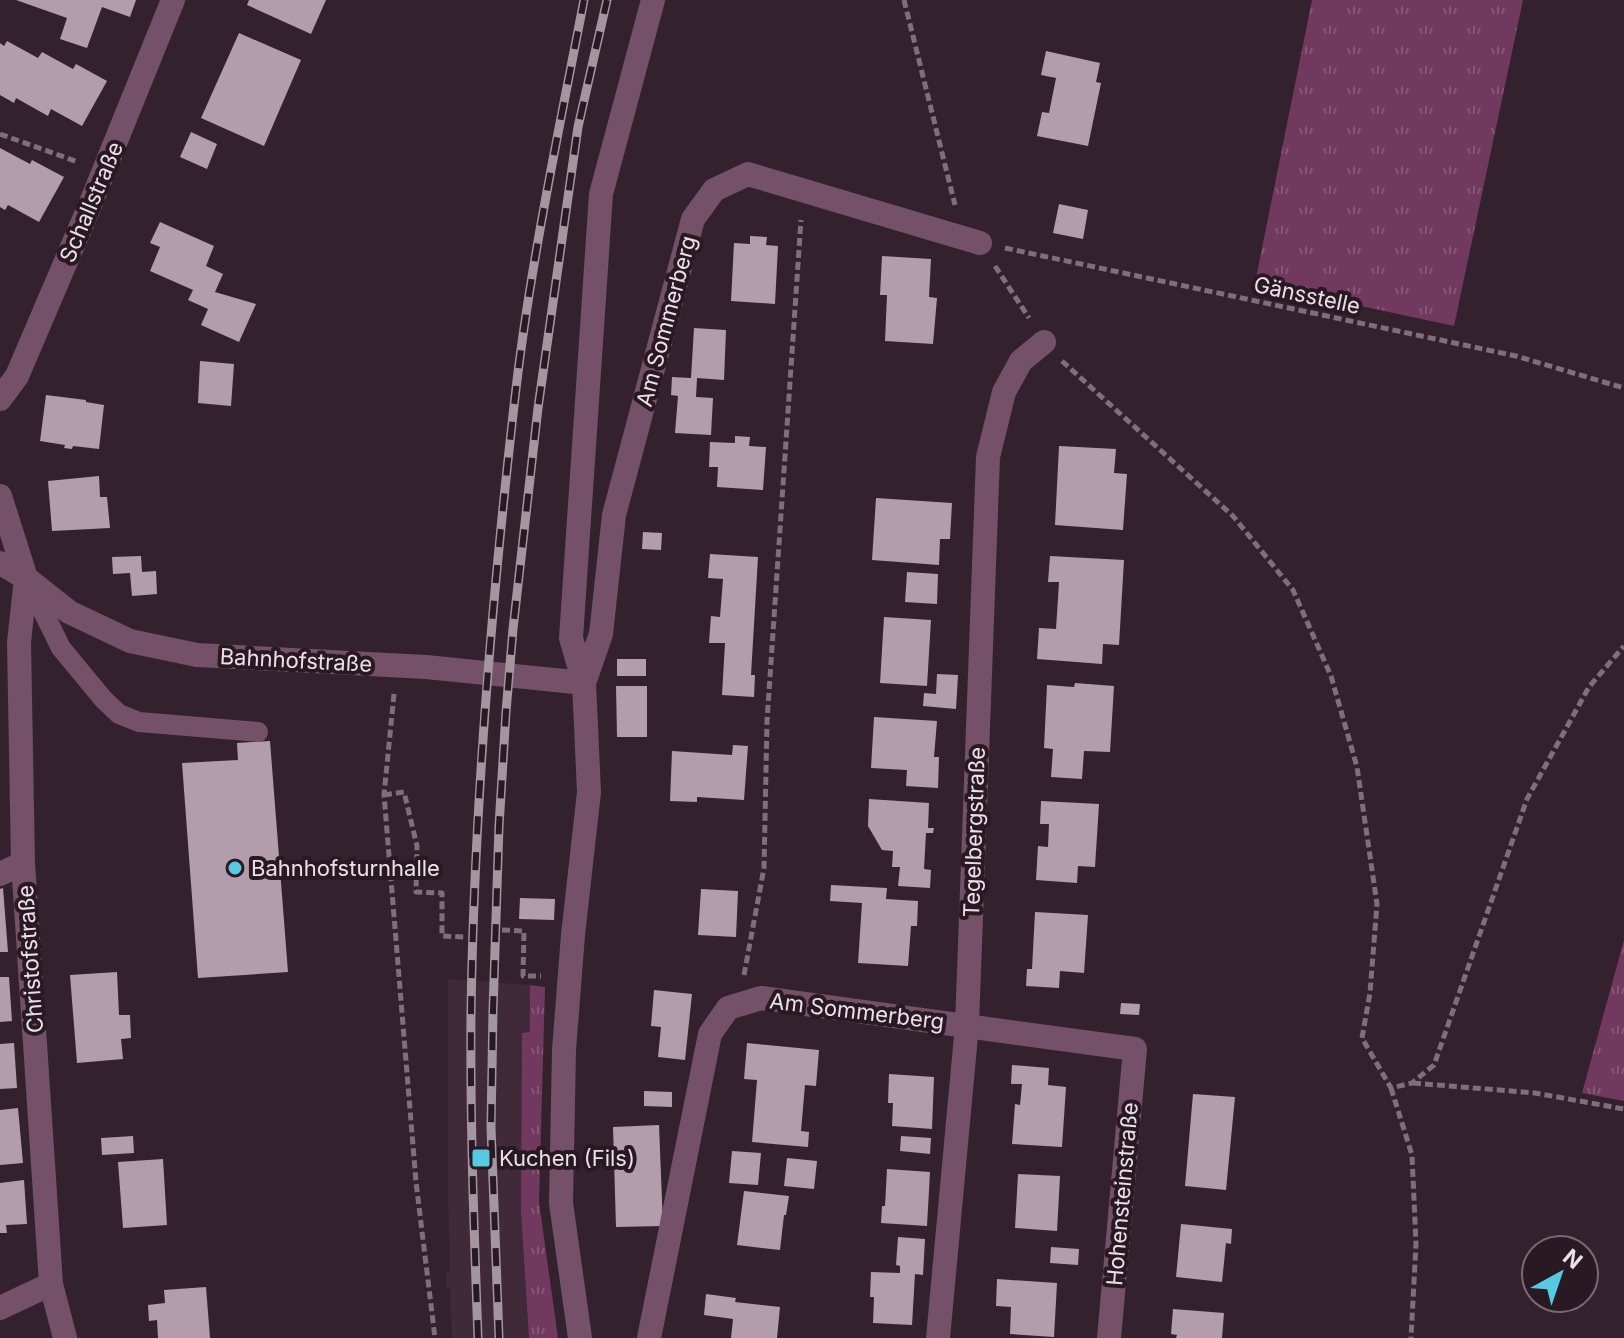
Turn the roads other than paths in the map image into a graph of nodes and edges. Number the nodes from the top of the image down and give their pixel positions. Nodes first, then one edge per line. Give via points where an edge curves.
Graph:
1 (173, 0) edge
2 (653, 0) edge
3 (980, 243) road end
4 (1044, 342) road end
5 (0, 399) edge
6 (0, 496) edge
7 (0, 563) edge
8 (26, 578) junction
9 (584, 683) junction
10 (258, 732) dead end
11 (23, 863) junction
12 (0, 874) edge
13 (967, 1025) junction
14 (1135, 1049) joint
15 (51, 1284) junction
16 (0, 1308) edge
17 (65, 1338) edge
18 (580, 1338) edge
19 (649, 1338) edge
20 (938, 1338) edge
21 (1109, 1338) edge

1 - 5 street, Schallstraße via 17,376
2 - 9 street, Am Sommerberg via 601,194 571,638
3 - 9 street, Am Sommerberg via 748,174 714,190 693,219 614,515 601,634
4 - 13 street, Tegelbergstraße via 1021,361 1004,392 988,457
6 - 8 street
7 - 8 street, Bahnhofstraße
8 - 9 street, Bahnhofstraße via 69,612 130,641 197,655 396,665
8 - 10 lane via 61,648 119,714 139,722
8 - 11 street, Christofstraße via 19,642
9 - 18 street, Am Sommerberg via 589,792 564,1050 561,1203
11 - 12 street
11 - 15 street, Christofstraße
13 - 14 street, Am Sommerberg
13 - 19 street, Am Sommerberg via 761,998 728,1008 710,1034
13 - 20 street, Tegelbergstraße
14 - 21 street, Hohensteinstraße
15 - 16 street
15 - 17 street, Christofstraße

